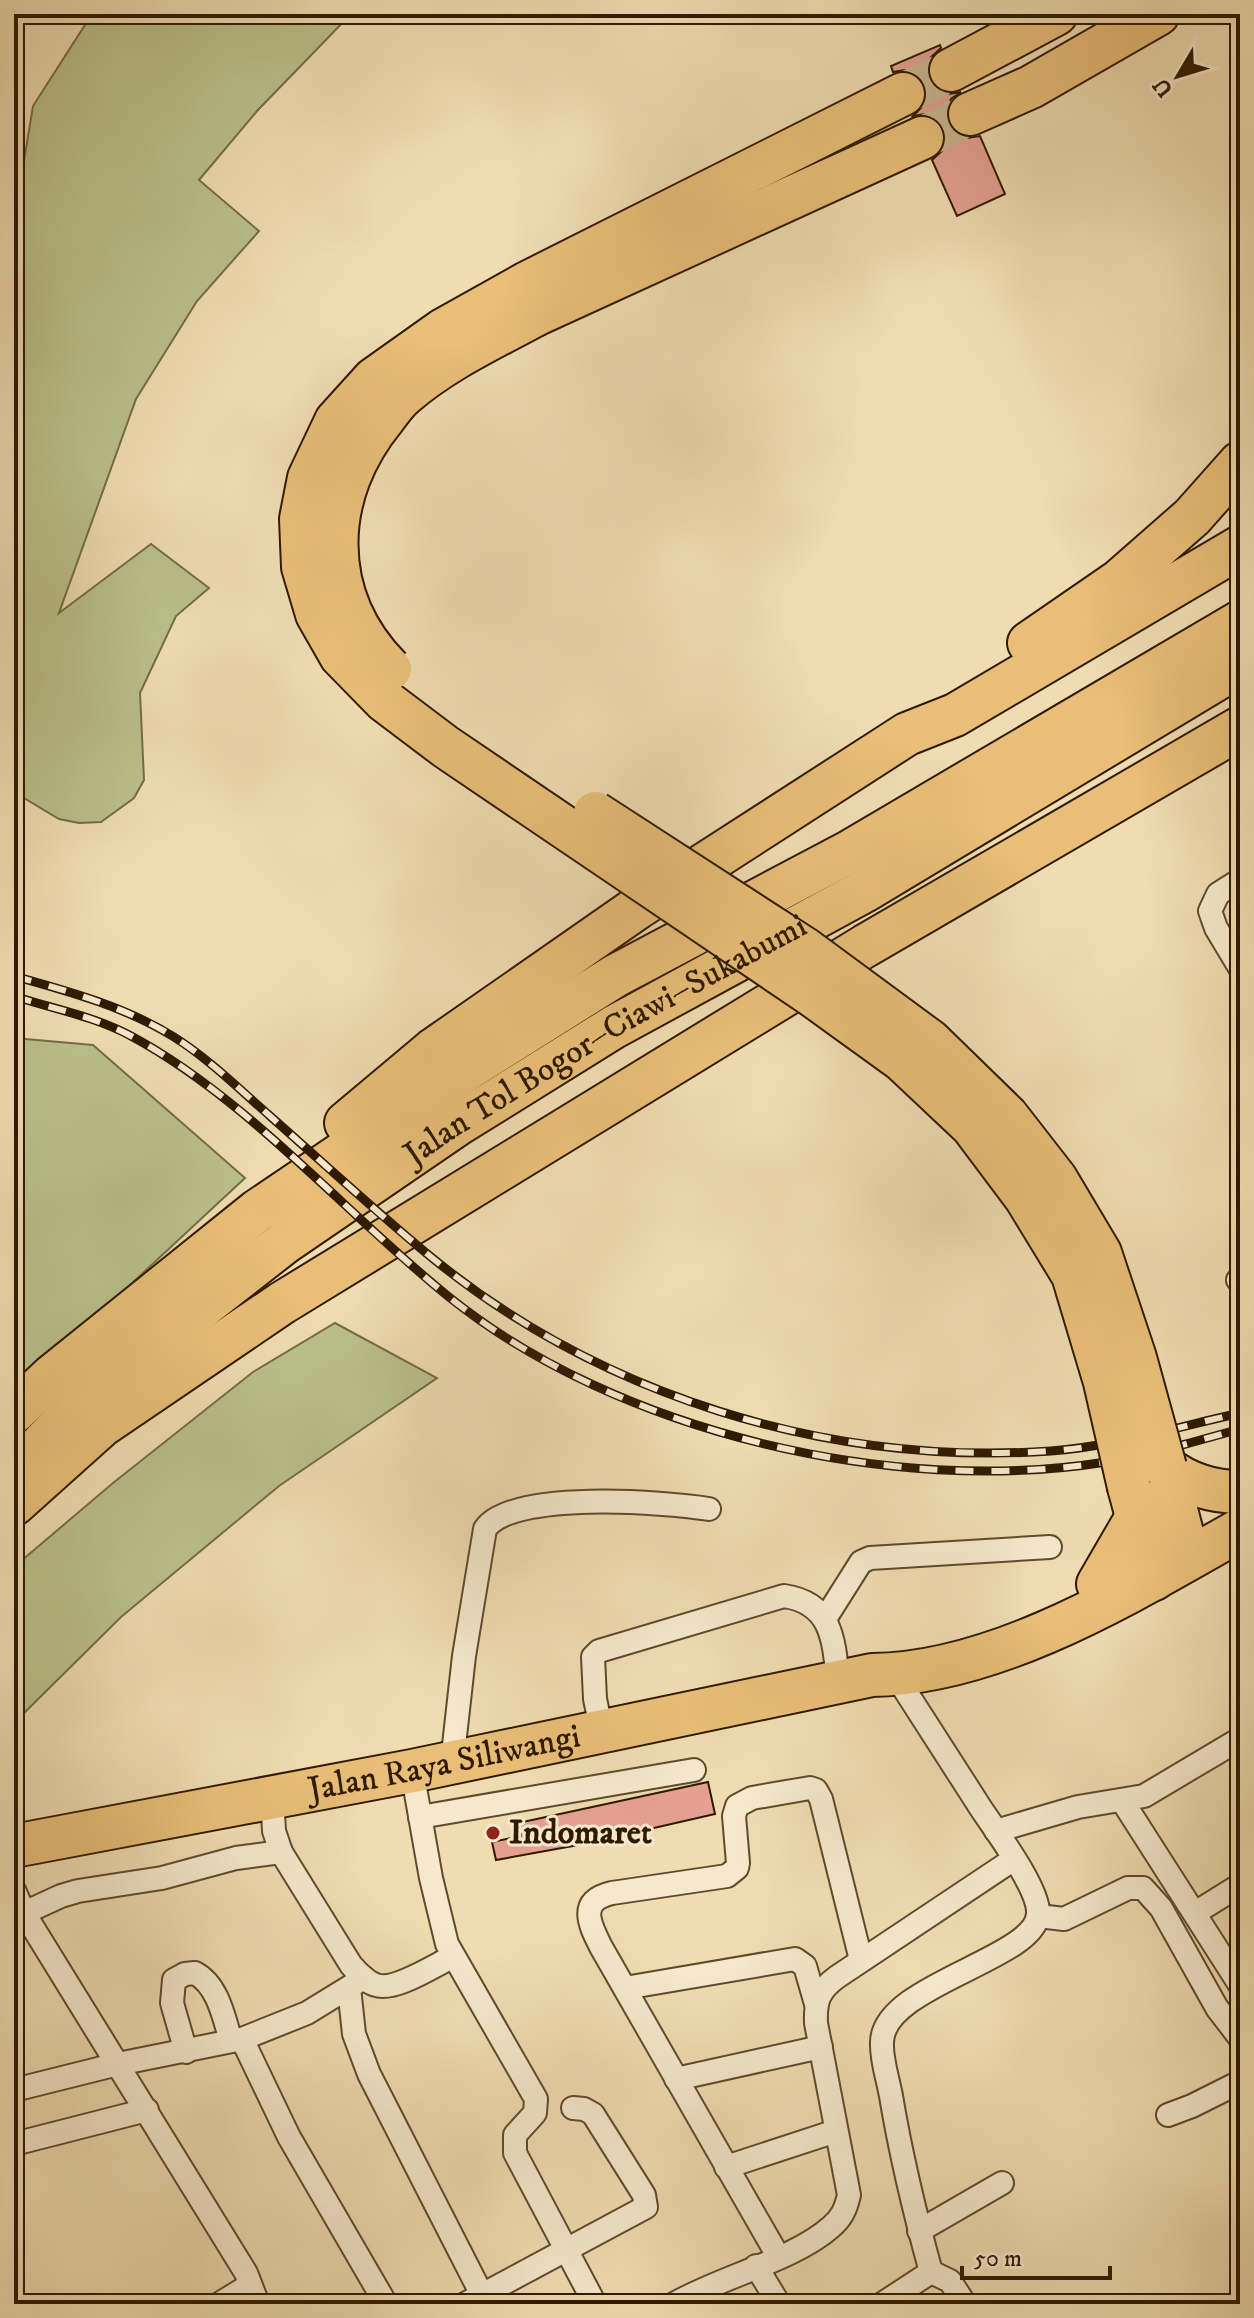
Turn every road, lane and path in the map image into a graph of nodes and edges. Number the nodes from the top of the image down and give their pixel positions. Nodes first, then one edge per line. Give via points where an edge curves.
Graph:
1 (1056, 14) edge
2 (1158, 14) edge
3 (951, 70) tunnel mouth
4 (903, 94) tunnel mouth
5 (970, 114) tunnel mouth
6 (922, 138) tunnel mouth
7 (531, 299) junction
8 (1240, 463) edge
9 (1240, 547) edge
10 (1240, 622) edge
11 (1240, 665) edge
12 (1240, 728) edge
13 (907, 734) junction
14 (1240, 880) edge
15 (1240, 968) edge
16 (257, 1211) junction
17 (14, 1412) edge
18 (1165, 1467) junction
19 (14, 1473) edge
20 (1240, 1492) edge
21 (1133, 1502) junction
22 (14, 1504) edge
23 (1240, 1505) edge
24 (709, 1509) dead end
25 (1240, 1530) edge
26 (1050, 1547) dead end
27 (1169, 1558) junction
28 (1098, 1584) junction
29 (825, 1619) junction
30 (874, 1674) junction
31 (602, 1732) junction
32 (1240, 1739) edge
33 (432, 1767) junction
34 (694, 1770) dead end
35 (272, 1796) junction
36 (1123, 1802) junction
37 (420, 1817) junction
38 (996, 1831) junction
39 (14, 1846) edge
40 (281, 1852) junction
41 (1014, 1859) junction
42 (1240, 1885) edge
43 (14, 1890) edge
44 (24, 1913) junction
45 (1195, 1913) junction
46 (1039, 1916) junction
47 (452, 1957) junction
48 (861, 1960) junction
49 (356, 1983) junction
50 (1240, 1985) edge
51 (625, 1988) junction
52 (816, 2004) junction
53 (1239, 2034) edge
54 (237, 2040) junction
55 (821, 2047) junction
56 (186, 2052) junction
57 (118, 2064) junction
58 (676, 2079) junction
59 (1240, 2082) edge
60 (14, 2090) edge
61 (573, 2108) dead end
62 (147, 2110) junction
63 (1168, 2115) dead end
64 (836, 2131) junction
65 (14, 2144) edge
66 (726, 2167) junction
67 (1002, 2183) dead end
68 (919, 2231) junction
69 (567, 2249) junction
70 (778, 2256) junction
71 (756, 2266) junction
72 (931, 2272) junction
73 (254, 2294) edge
74 (473, 2300) edge
75 (383, 2303) edge
76 (219, 2304) edge
77 (595, 2304) edge
78 (674, 2304) edge
79 (779, 2304) edge
80 (882, 2304) edge
81 (965, 2304) edge

1 - 3 highway
2 - 5 highway via 1031,87
4 - 7 highway
6 - 7 highway
7 - 18 highway, bridge via 404,394 370,435 347,478 336,522 336,563 361,634 406,685 463,728 805,949 930,1041 1007,1116 1056,1179 1100,1253
7 - 21 highway, bridge via 443,330 374,379 336,421 309,478 301,519 303,567 317,614 341,656 385,701 902,1060 972,1126 1026,1198 1073,1275
8 - 13 highway via 1192,517 1119,581
9 - 13 highway via 955,715
10 - 16 highway, Jalan Tol Bogor–Ciawi–Sukabumi via 849,852 615,976
11 - 19 highway, Jalan Tol Bogor–Ciawi–Sukabumi via 866,890 614,1027 458,1124 284,1243 94,1391
12 - 22 highway via 865,946 282,1303 101,1426
13 - 16 highway via 637,908 433,1050 297,1165
14 - 15 street via 1218,894 1210,911
16 - 17 highway, Jalan Tol Bogor–Ciawi–Sukabumi
18 - 20 highway via 1188,1483
18 - 27 highway
21 - 27 highway
21 - 28 highway
23 - 27 highway, Jalan Raya Siliwangi
24 - 33 street via 544,1504 514,1510 489,1524 464,1656
25 - 27 highway, Jalan Raya Siliwangi
26 - 29 street via 870,1558 861,1562
27 - 28 highway, Jalan Raya Siliwangi
27 - 30 highway, Jalan Raya Siliwangi via 1073,1620 1008,1646 943,1666
28 - 30 highway, Jalan Raya Siliwangi
29 - 30 street via 834,1648
29 - 31 street via 803,1599 784,1596 607,1647 593,1657 592,1671
30 - 31 highway, Jalan Raya Siliwangi
30 - 38 street
31 - 33 highway, Jalan Raya Siliwangi
32 - 36 street via 1144,1796
33 - 35 highway, Jalan Raya Siliwangi
33 - 37 street
34 - 37 street
35 - 39 highway, Jalan Raya Siliwangi
35 - 40 street
36 - 38 street via 1078,1807
36 - 45 street
37 - 47 street
38 - 41 street
40 - 44 street via 78,1891
40 - 49 street via 351,1965
41 - 46 street
41 - 48 street
42 - 45 street
43 - 44 street
44 - 57 street
45 - 50 street
46 - 53 street via 1064,1919 1128,1888 1143,1888 1161,1908 1217,2008
46 - 68 street via 1013,1944 890,2017 881,2041
47 - 49 street via 392,1985
47 - 69 street via 536,2099 535,2113 515,2135 513,2146
48 - 51 street via 821,1799 816,1790 793,1789 737,1806 738,1863 727,1876 612,1893 594,1902 591,1926
48 - 52 street via 824,1987
49 - 54 street via 288,2022
49 - 74 street via 354,2034
51 - 52 street via 795,1959 805,1966
51 - 58 street
52 - 55 street
54 - 56 street
54 - 56 street via 208,1983 195,1973 185,1974 174,1980 171,1994
54 - 75 street
55 - 58 street
55 - 64 street
56 - 57 street
57 - 60 street
57 - 62 street
58 - 66 street
59 - 63 street
61 - 69 street via 593,2114 646,2207
62 - 65 street
62 - 73 street
64 - 66 street
64 - 70 street via 847,2206 823,2233
66 - 70 street
67 - 68 street
68 - 72 street
69 - 74 street
69 - 77 street
70 - 71 street
71 - 78 street
71 - 79 street
72 - 80 street
72 - 81 street via 950,2281
73 - 76 street

